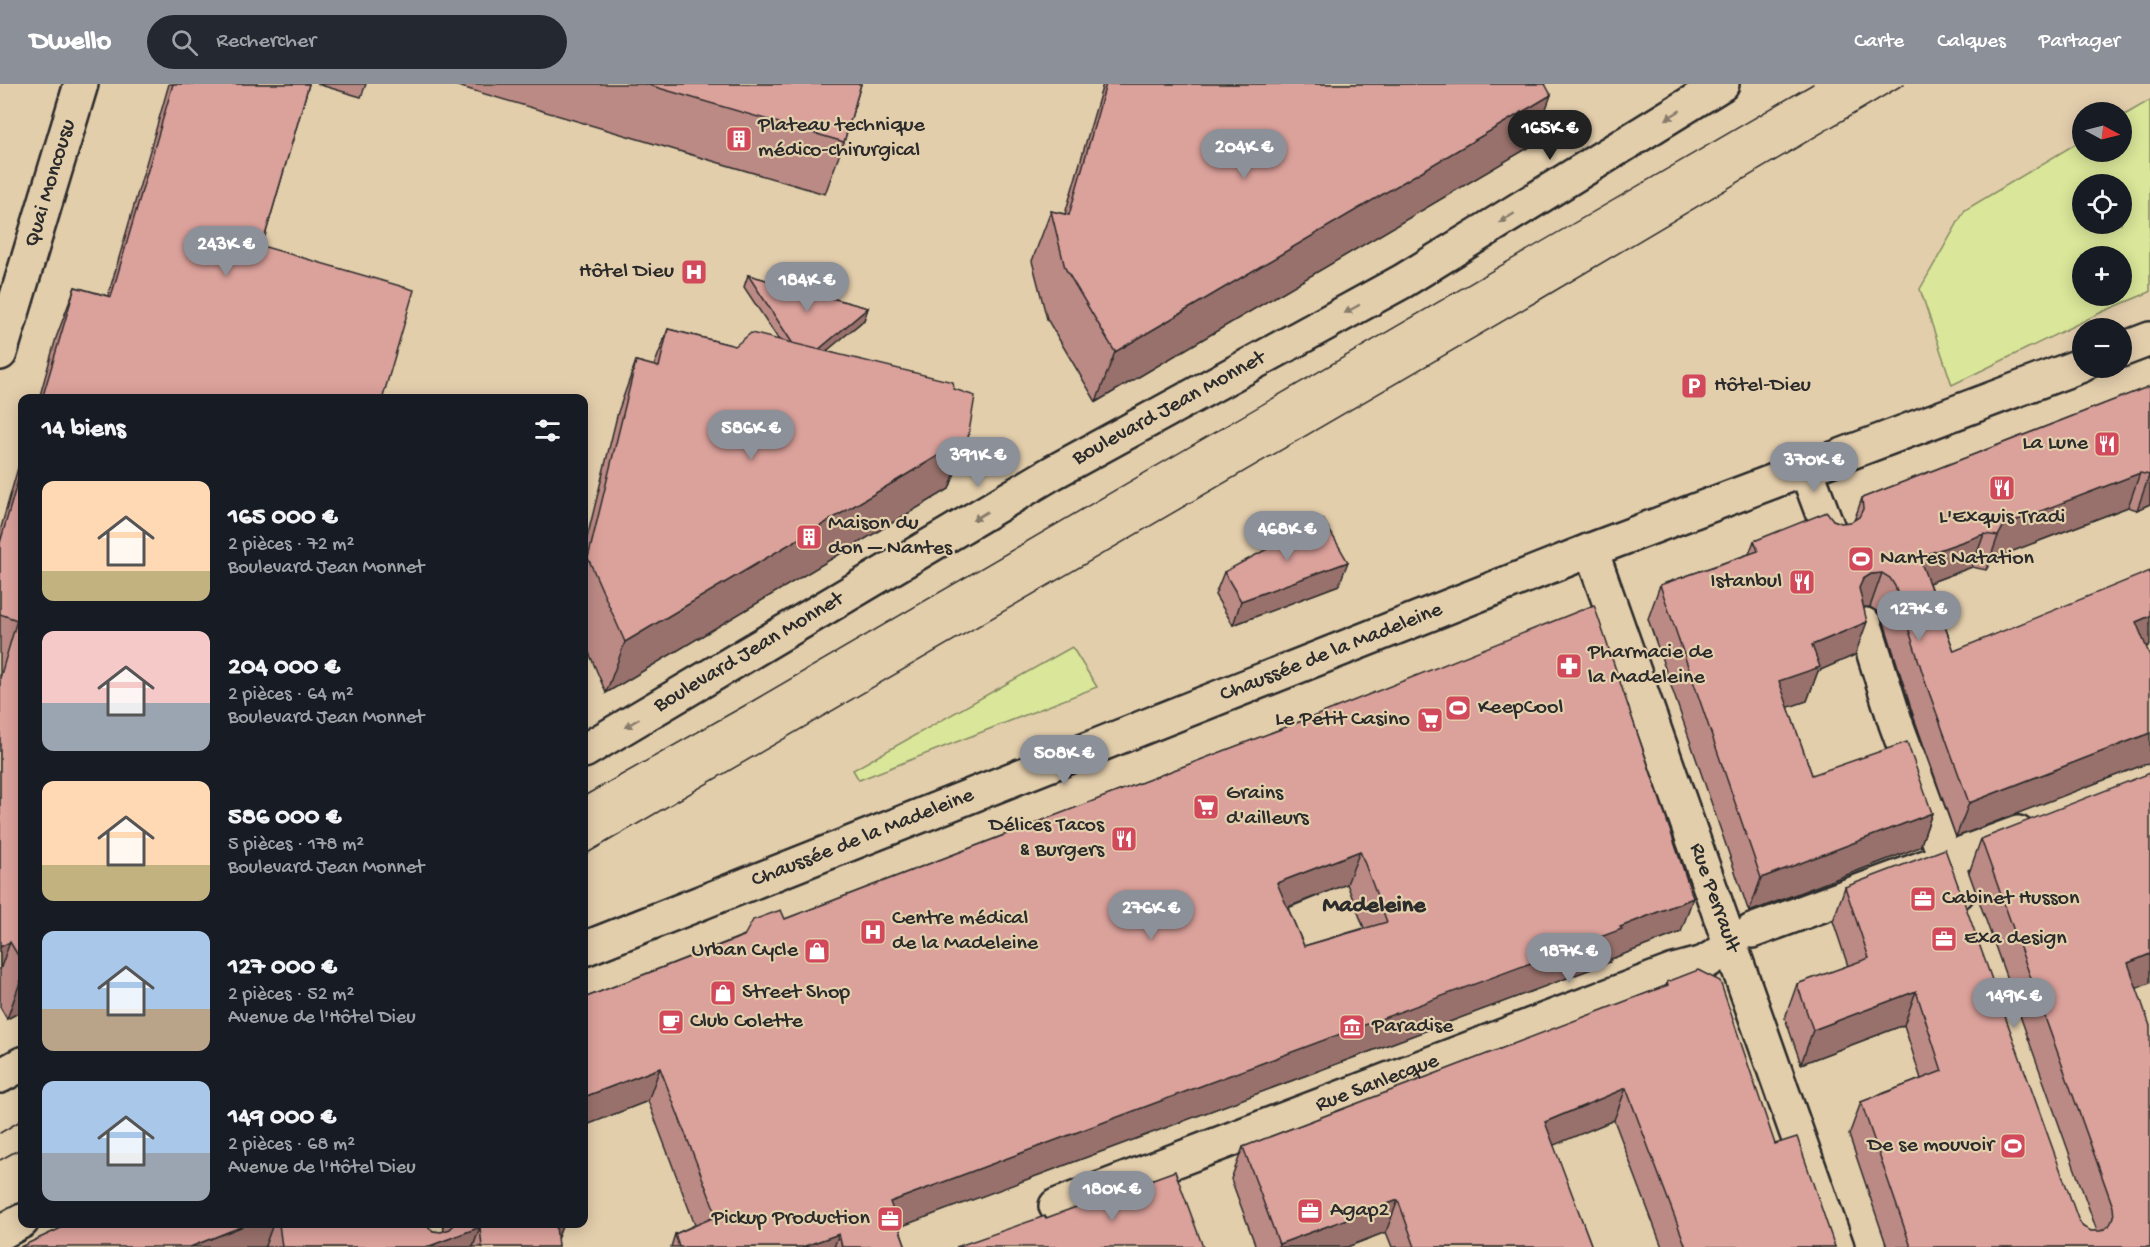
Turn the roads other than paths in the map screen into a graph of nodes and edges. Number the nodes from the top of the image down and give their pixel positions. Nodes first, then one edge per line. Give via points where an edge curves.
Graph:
1 (81, 84) edge
2 (1722, 84) edge
3 (2150, 339) edge
4 (2132, 346) edge
5 (0, 353) edge
6 (2072, 369) edge
7 (1806, 469) junction
8 (1833, 539) edge
9 (1591, 550) junction
10 (1865, 625) edge
11 (588, 749) edge
12 (2043, 824) edge
13 (1947, 861) junction
14 (1966, 916) edge
15 (1741, 939) junction
16 (588, 947) edge
17 (1056, 1206) dead end
18 (18, 1223) edge
19 (0, 1233) edge
20 (1837, 1247) edge

1 - 5 main road, Quai Moncousu
2 -> 11 main road, Boulevard Jean Monnet via 1403,281 1052,473
3 - 4 main road
6 - 7 main road, Chaussée de la Madeleine
7 - 8 main road
7 - 9 main road, Chaussée de la Madeleine
9 - 15 main road, Rue Perrault
9 - 16 main road, Chaussée de la Madeleine
10 - 13 main road via 1896,724
12 - 13 main road, Rue Sanlecque
13 - 14 main road
13 - 15 main road, Rue Sanlecque via 1926,865
15 - 17 main road, Rue Sanlecque via 1704,963 1674,971
15 - 20 main road, Rue Perrault
18 - 19 main road

